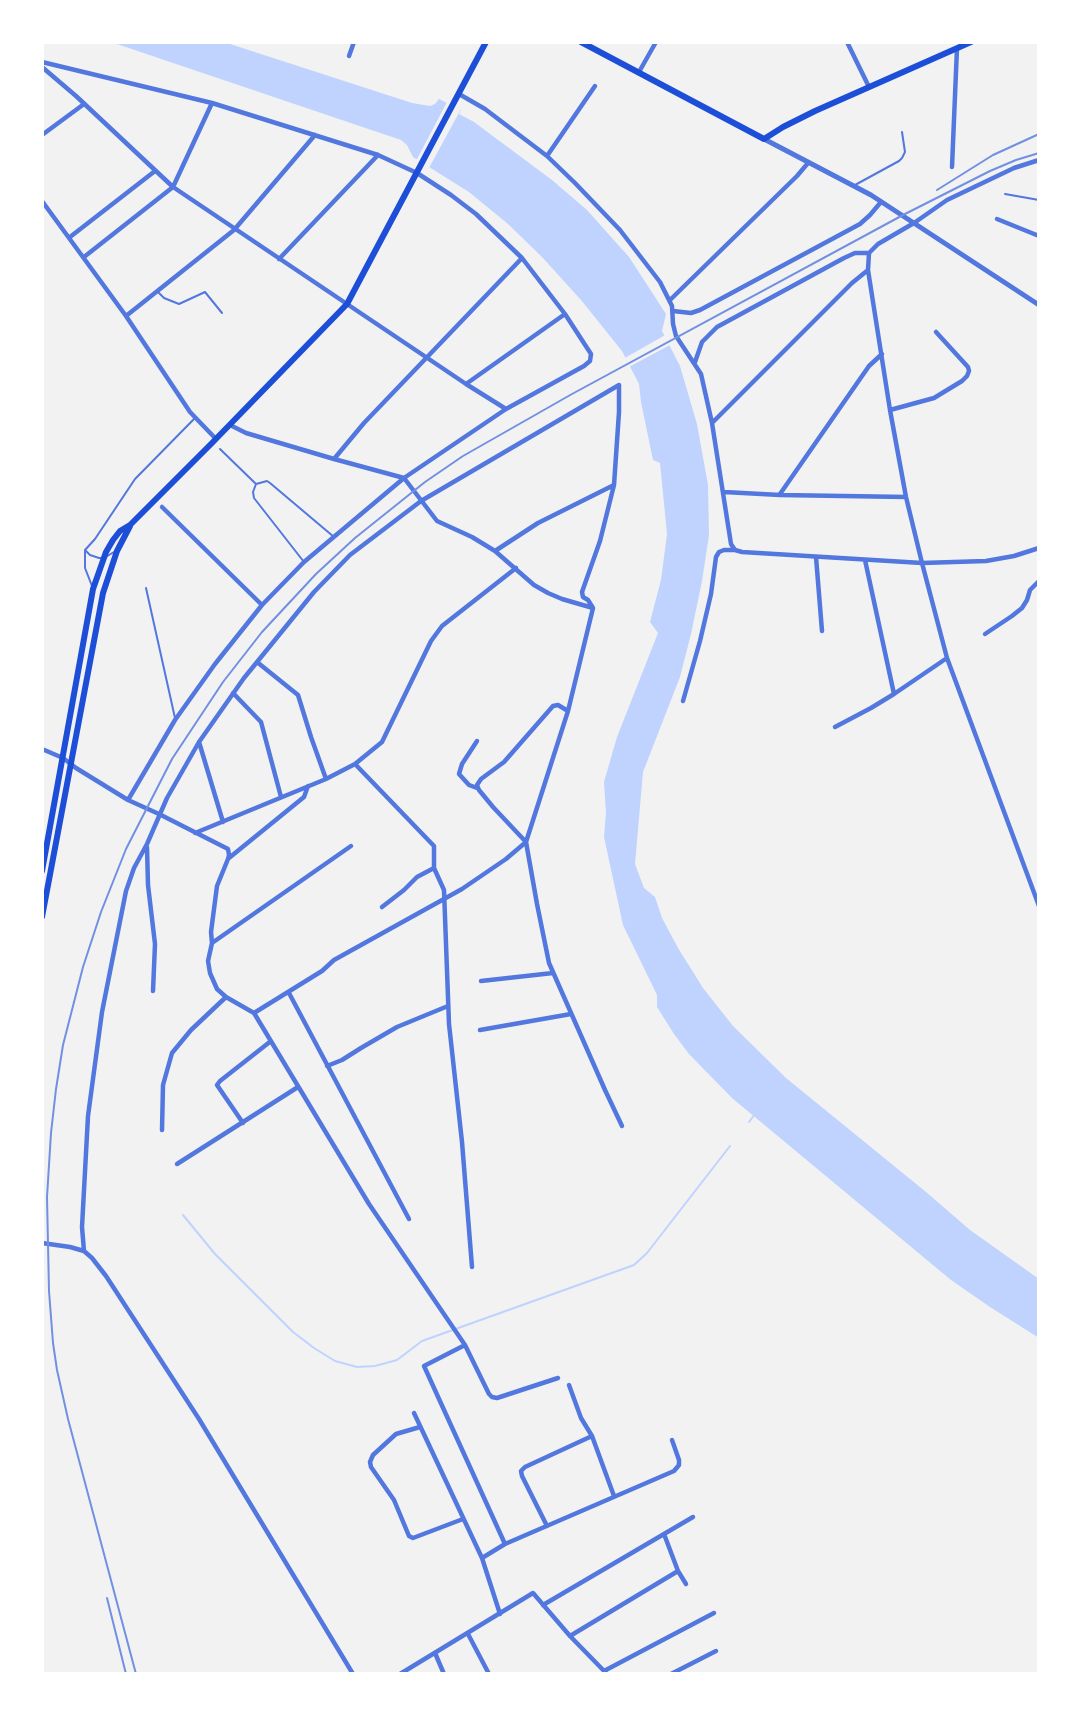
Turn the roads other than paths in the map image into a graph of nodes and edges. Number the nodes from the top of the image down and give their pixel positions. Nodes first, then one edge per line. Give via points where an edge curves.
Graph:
1 (354, 42) edge
2 (486, 42) edge
3 (581, 42) edge
4 (656, 42) edge
5 (847, 42) edge
6 (971, 42) edge
7 (957, 48) junction
8 (349, 56) dead end
9 (42, 62) edge
10 (42, 67) edge
11 (639, 72) junction
12 (596, 86) dead end
13 (869, 87) junction
14 (459, 94) junction
15 (212, 103) junction
16 (84, 104) junction
17 (902, 132) dead end
18 (42, 135) edge
19 (315, 135) junction
20 (764, 139) junction
21 (378, 155) junction
22 (547, 156) junction
23 (1039, 160) edge
24 (808, 163) junction
25 (952, 167) dead end
26 (155, 171) junction
27 (417, 173) junction
28 (852, 186) junction
29 (173, 187) junction
30 (1005, 194) dead end
31 (1039, 200) edge
32 (42, 201) edge
33 (881, 202) junction
34 (997, 219) dead end
35 (914, 223) junction
36 (234, 230) junction
37 (1039, 236) edge
38 (70, 237) junction
39 (869, 253) junction
40 (84, 257) junction
41 (522, 258) junction
42 (279, 260) junction
43 (868, 270) junction
44 (157, 291) junction
45 (670, 300) junction
46 (347, 304) junction
47 (1039, 305) edge
48 (673, 311) junction
49 (222, 313) dead end
50 (565, 314) junction
51 (126, 316) junction
52 (936, 332) dead end
53 (882, 354) junction
54 (427, 357) junction
55 (695, 362) junction
56 (466, 384) junction
57 (506, 409) junction
58 (890, 410) junction
59 (195, 418) junction
60 (712, 423) junction
61 (230, 425) junction
62 (216, 439) junction
63 (220, 450) dead end
64 (334, 459) junction
65 (404, 478) junction
66 (256, 484) junction
67 (614, 485) junction
68 (724, 492) junction
69 (780, 495) junction
70 (906, 497) junction
71 (421, 501) junction
72 (162, 507) dead end
73 (130, 525) junction
74 (333, 537) junction
75 (1039, 548) edge
76 (84, 550) junction
77 (735, 550) junction
78 (117, 551) junction
79 (495, 551) junction
80 (816, 557) junction
81 (104, 558) junction
82 (865, 560) junction
83 (304, 562) junction
84 (922, 563) junction
85 (516, 568) junction
86 (1039, 581) edge
87 (146, 588) dead end
88 (93, 589) junction
89 (262, 605) junction
90 (593, 608) junction
91 (822, 631) dead end
92 (985, 634) dead end
93 (947, 658) junction
94 (257, 662) junction
95 (233, 693) junction
96 (894, 694) junction
97 (683, 701) dead end
98 (568, 711) junction
99 (176, 720) junction
100 (835, 727) dead end
101 (477, 741) dead end
102 (200, 742) junction
103 (42, 749) edge
104 (63, 758) junction
105 (70, 764) junction
106 (355, 764) junction
107 (326, 779) junction
108 (308, 786) junction
109 (477, 788) junction
110 (281, 797) junction
111 (128, 800) junction
112 (159, 814) junction
113 (223, 822) junction
114 (195, 833) junction
115 (526, 842) junction
116 (147, 844) junction
117 (351, 846) dead end
118 (228, 860) junction
119 (434, 868) junction
120 (42, 871) edge
121 (445, 900) junction
122 (1039, 906) edge
123 (382, 908) dead end
124 (43, 909) edge
125 (42, 917) edge
126 (212, 943) junction
127 (553, 973) junction
128 (481, 981) dead end
129 (153, 991) dead end
130 (289, 993) junction
131 (226, 997) junction
132 (448, 1006) junction
133 (254, 1013) junction
134 (571, 1014) junction
135 (480, 1030) dead end
136 (271, 1041) junction
137 (327, 1066) junction
138 (298, 1087) junction
139 (243, 1123) junction
140 (622, 1126) dead end
141 (162, 1130) dead end
142 (177, 1164) dead end
143 (409, 1219) dead end
144 (42, 1243) edge
145 (84, 1251) junction
146 (472, 1267) dead end
147 (465, 1344) junction
148 (558, 1378) dead end
149 (568, 1385) dead end
150 (414, 1413) dead end
151 (420, 1427) junction
152 (592, 1436) junction
153 (672, 1440) dead end
154 (614, 1497) junction
155 (693, 1517) dead end
156 (463, 1518) junction
157 (547, 1526) junction
158 (664, 1534) junction
159 (505, 1544) junction
160 (482, 1558) junction
161 (678, 1571) junction
162 (686, 1584) dead end
163 (543, 1605) junction
164 (714, 1613) dead end
165 (500, 1614) junction
166 (468, 1634) junction
167 (570, 1636) junction
168 (716, 1651) dead end
169 (435, 1653) junction
170 (605, 1672) edge
171 (353, 1674) edge
172 (400, 1674) edge
173 (444, 1674) edge
174 (489, 1674) edge
175 (671, 1674) edge

1 - 8 street
2 - 14 main road
3 - 11 main road
4 - 11 street
5 - 13 street
6 - 7 main road
7 - 13 main road
7 - 25 street
9 - 15 street
10 - 16 street
11 - 20 main road
12 - 22 street
13 - 20 main road
14 - 22 street
14 - 27 main road
15 - 19 street
15 - 29 street
16 - 18 street
16 - 26 street
17 - 28 lane via 902,158
19 - 21 street
19 - 36 street
20 - 24 street
21 - 27 street
21 - 42 street
22 - 45 street via 620,230
23 - 35 street via 974,185
24 - 28 street
24 - 45 street
26 - 29 street
26 - 38 street
27 - 41 street via 476,214
27 - 46 main road
28 - 33 street
29 - 36 street
29 - 40 street
30 - 31 lane
32 - 38 street
33 - 35 street
33 - 48 street via 860,224 700,310
34 - 37 street
35 - 39 street via 878,243
35 - 47 street
36 - 42 street
36 - 44 street
38 - 40 street
39 - 43 street
39 - 55 street via 844,258 717,327 702,342
40 - 51 street
41 - 50 street
41 - 54 street
42 - 46 street
43 - 53 street
43 - 60 street
44 - 49 lane via 179,304 205,292
44 - 51 street
45 - 48 street
46 - 54 street
46 - 61 main road
48 - 55 street via 676,336
50 - 56 street
50 - 57 street via 590,350 590,361
51 - 59 street
52 - 58 street via 968,367 967,376 934,398
53 - 58 street
53 - 69 street via 869,366
54 - 56 street
54 - 64 street
55 - 60 street
56 - 57 street
57 - 65 street
58 - 70 street
59 - 62 street
59 - 76 lane via 135,479
60 - 68 street
61 - 62 main road
61 - 64 street
62 - 73 main road
63 - 66 lane
64 - 65 street
65 - 71 street
65 - 74 street
66 - 74 lane via 270,483
66 - 83 lane via 254,498
67 - 71 street via 619,385
67 - 79 street
67 - 90 street via 582,592
68 - 69 street
68 - 77 street
69 - 70 street
70 - 84 street
71 - 79 street via 437,520
71 - 94 street via 340,564
72 - 89 street
73 - 78 main road
73 - 81 main road via 120,531
74 - 83 street
75 - 84 street via 986,561
76 - 81 lane via 93,557
76 - 88 lane via 85,568
77 - 80 street
77 - 97 street via 724,549 716,556 711,594
78 - 81 lane
78 - 105 main road via 103,593
79 - 85 street
80 - 82 street
80 - 91 street
81 - 88 main road
82 - 84 street
82 - 96 street
83 - 89 street
84 - 93 street
85 - 90 street via 548,593
85 - 106 street via 442,626 382,742
86 - 92 street via 1022,608
87 - 99 lane
88 - 104 main road
89 - 99 street
90 - 98 street
93 - 96 street
93 - 122 street
94 - 95 street
94 - 107 street via 298,695
95 - 102 street
95 - 110 street via 261,722
96 - 100 street
98 - 109 street via 553,706 504,762 481,779
98 - 115 street
99 - 111 street
101 - 109 street via 459,774
102 - 112 street
102 - 113 street
103 - 104 street
104 - 105 street
104 - 120 main road
105 - 111 street
105 - 124 main road
106 - 107 street
106 - 119 street via 433,843
107 - 108 street
108 - 110 street
108 - 118 street via 304,797
109 - 115 street
110 - 113 street
111 - 112 street
112 - 114 street
112 - 116 street
113 - 114 street
114 - 118 street via 226,847
115 - 121 street
115 - 127 street
116 - 129 street via 155,944
116 - 145 street via 126,891 102,1012 88,1116
117 - 126 street
118 - 126 street via 217,886
119 - 121 street
119 - 123 street via 417,877
121 - 130 street via 334,960
121 - 132 street
124 - 125 main road
126 - 131 street via 210,973 217,989
127 - 128 street
127 - 134 street
130 - 133 street
130 - 137 street
131 - 133 street
131 - 141 street via 172,1053 163,1085
132 - 137 street
132 - 146 street
133 - 136 street
134 - 135 street
134 - 140 street
136 - 138 street
136 - 139 street via 217,1085
137 - 143 street
138 - 139 street
138 - 147 street via 369,1204
139 - 142 street
144 - 145 street
145 - 171 street via 106,1276 199,1419
147 - 148 street via 492,1397
147 - 159 street via 424,1366
149 - 152 street
150 - 151 street
151 - 156 street
151 - 156 street via 396,1434 373,1455 371,1467 394,1500 409,1536 413,1538
152 - 154 street
152 - 157 street via 521,1471
153 - 154 street via 679,1460 674,1471
154 - 157 street
155 - 158 street
156 - 160 street
157 - 159 street
158 - 161 street
158 - 163 street
159 - 160 street
160 - 165 street
161 - 162 street
161 - 167 street
163 - 165 street via 532,1593
163 - 167 street
164 - 170 street
165 - 166 street
166 - 169 street
166 - 174 street
167 - 170 street
168 - 175 street
169 - 172 street
169 - 173 street

